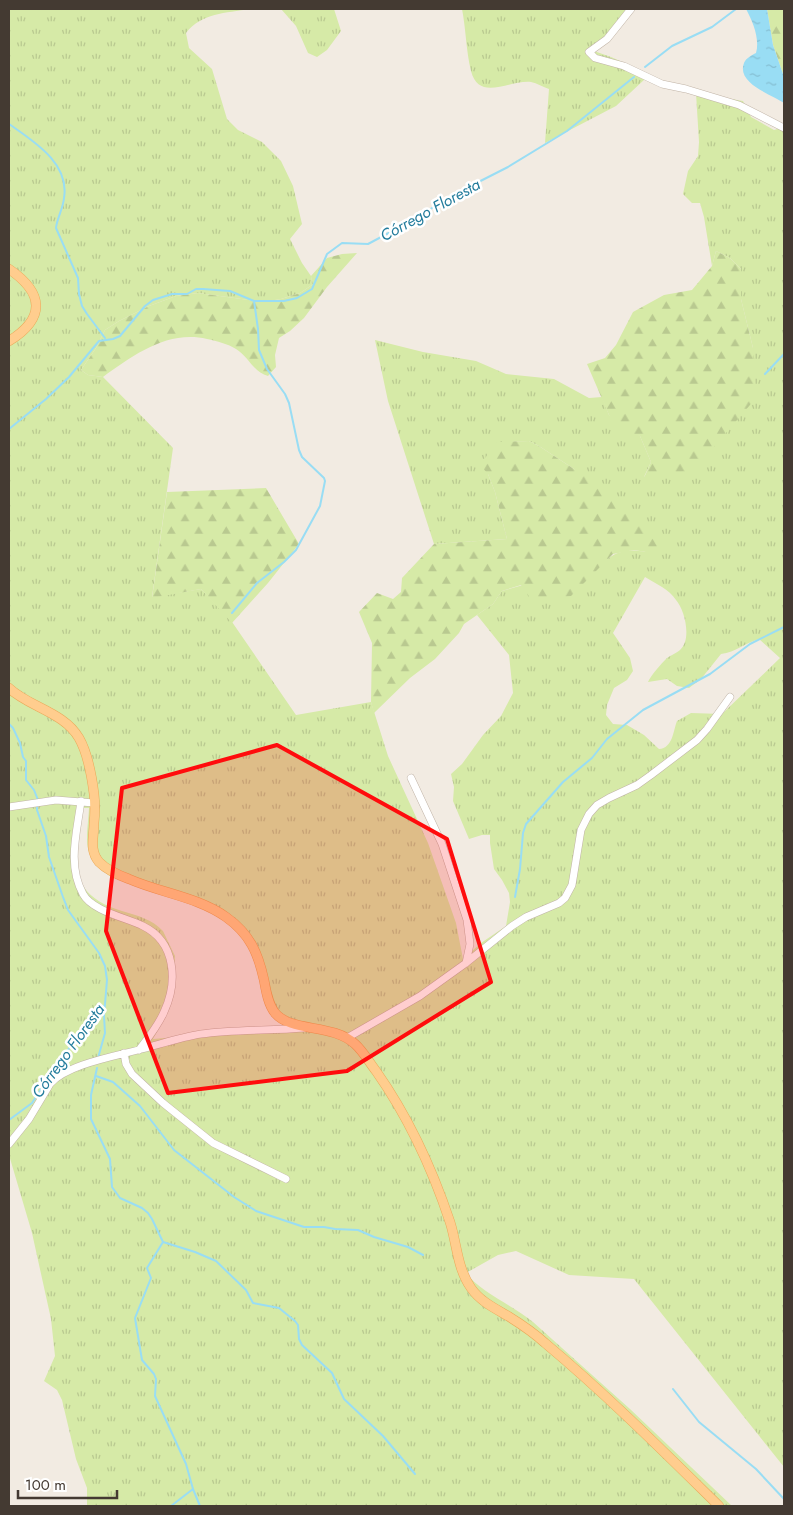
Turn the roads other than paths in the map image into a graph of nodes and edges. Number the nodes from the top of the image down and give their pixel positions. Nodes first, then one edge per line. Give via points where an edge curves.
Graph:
1 (631, 9) edge
2 (784, 128) edge
3 (9, 270) edge
4 (9, 341) edge
5 (9, 688) edge
6 (730, 697) dead end
7 (411, 778) dead end
8 (81, 801) junction
9 (94, 802) junction
10 (9, 807) edge
11 (466, 963) junction
12 (312, 1027) junction
13 (348, 1038) junction
14 (139, 1050) junction
15 (124, 1053) junction
16 (9, 1144) edge
17 (286, 1179) dead end
18 (716, 1503) edge

1 - 2 street via 607,39 589,52 595,58 624,66 662,84 740,105
3 - 4 main road via 27,284 36,308 31,323
5 - 9 main road via 62,721 78,737
6 - 11 street via 696,740 637,785 597,805 589,814 581,830 572,885 564,898 512,926
7 - 11 street via 442,844 467,920 470,944
8 - 9 street
8 - 10 street via 56,800
8 - 14 street via 74,852 84,895 97,907 154,932 164,944 170,960 172,981 167,1006
9 - 12 main road via 93,852 102,865 129,879 225,916 244,933 258,956 275,1012 291,1023
11 - 13 street via 420,996
12 - 13 main road
12 - 14 street via 201,1034
13 - 18 main road via 357,1045 396,1100 428,1163 452,1230 459,1262 472,1291 563,1357
14 - 15 street
15 - 16 street via 54,1078
15 - 17 street via 132,1074 188,1124 222,1147

